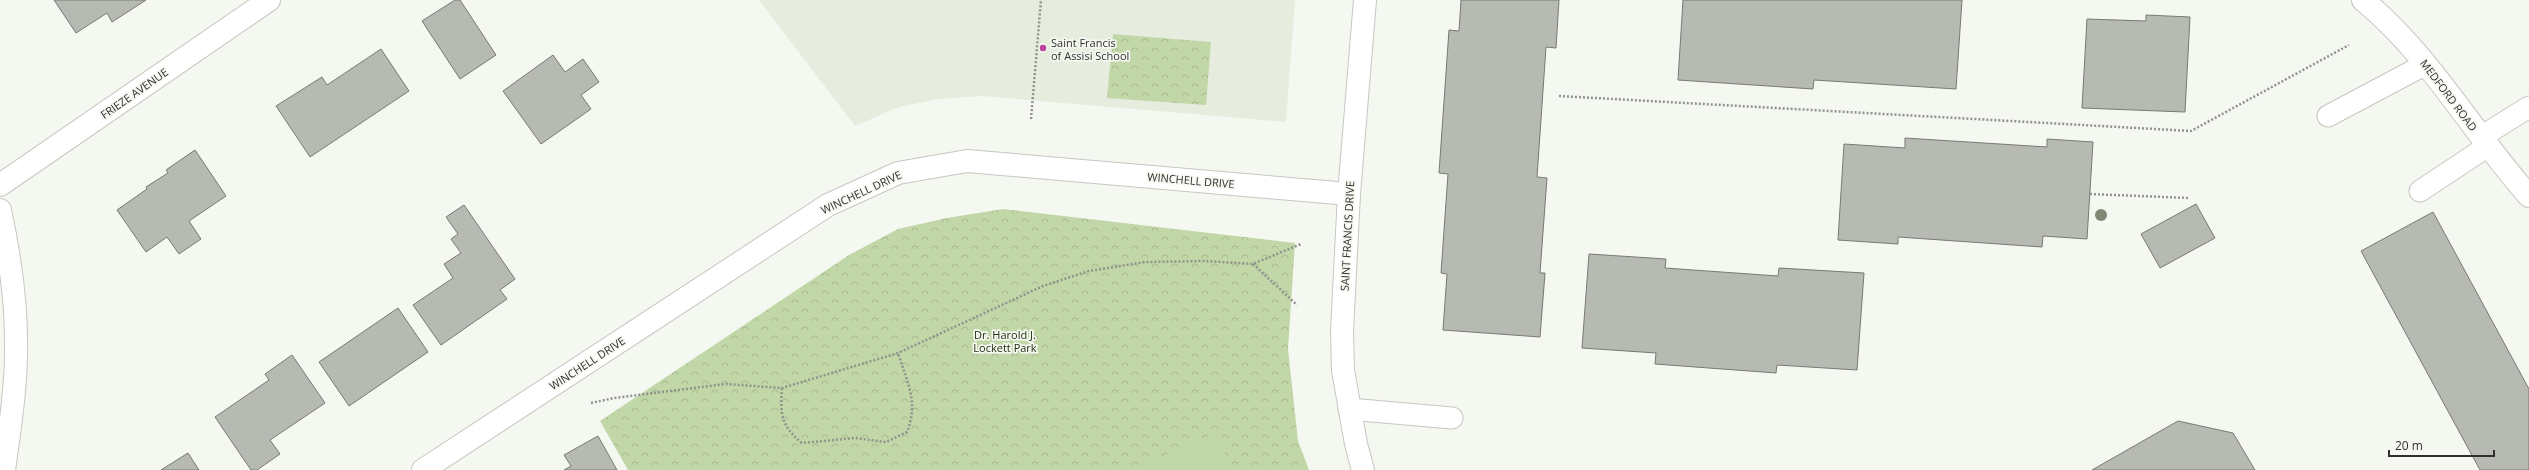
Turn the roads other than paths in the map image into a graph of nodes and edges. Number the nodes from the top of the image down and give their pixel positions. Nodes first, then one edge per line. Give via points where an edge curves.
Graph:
1 (268, 0) edge
2 (1365, 0) edge
3 (2363, 0) edge
4 (2426, 64) junction
5 (2529, 107) edge
6 (2328, 116) dead end
7 (2484, 141) junction
8 (0, 185) edge
9 (2420, 191) dead end
10 (1349, 194) junction
11 (2529, 196) edge
12 (0, 210) edge
13 (1349, 409) junction
14 (1452, 418) dead end
15 (4, 470) edge
16 (423, 470) edge
17 (1363, 470) edge

1 - 8 street, FRIEZE AVENUE
2 - 10 street, SAINT FRANCIS DRIVE
3 - 4 street, MEDFORD ROAD via 2388,20
4 - 6 lane
4 - 7 street, MEDFORD ROAD
5 - 7 lane
7 - 9 lane
7 - 11 street, MEDFORD ROAD
10 - 13 street, SAINT FRANCIS DRIVE via 1342,332 1343,370
10 - 16 street, WINCHELL DRIVE via 967,161 898,173 828,205
12 - 15 street via 8,251 16,340 12,414
13 - 14 lane
13 - 17 street, SAINT FRANCIS DRIVE

